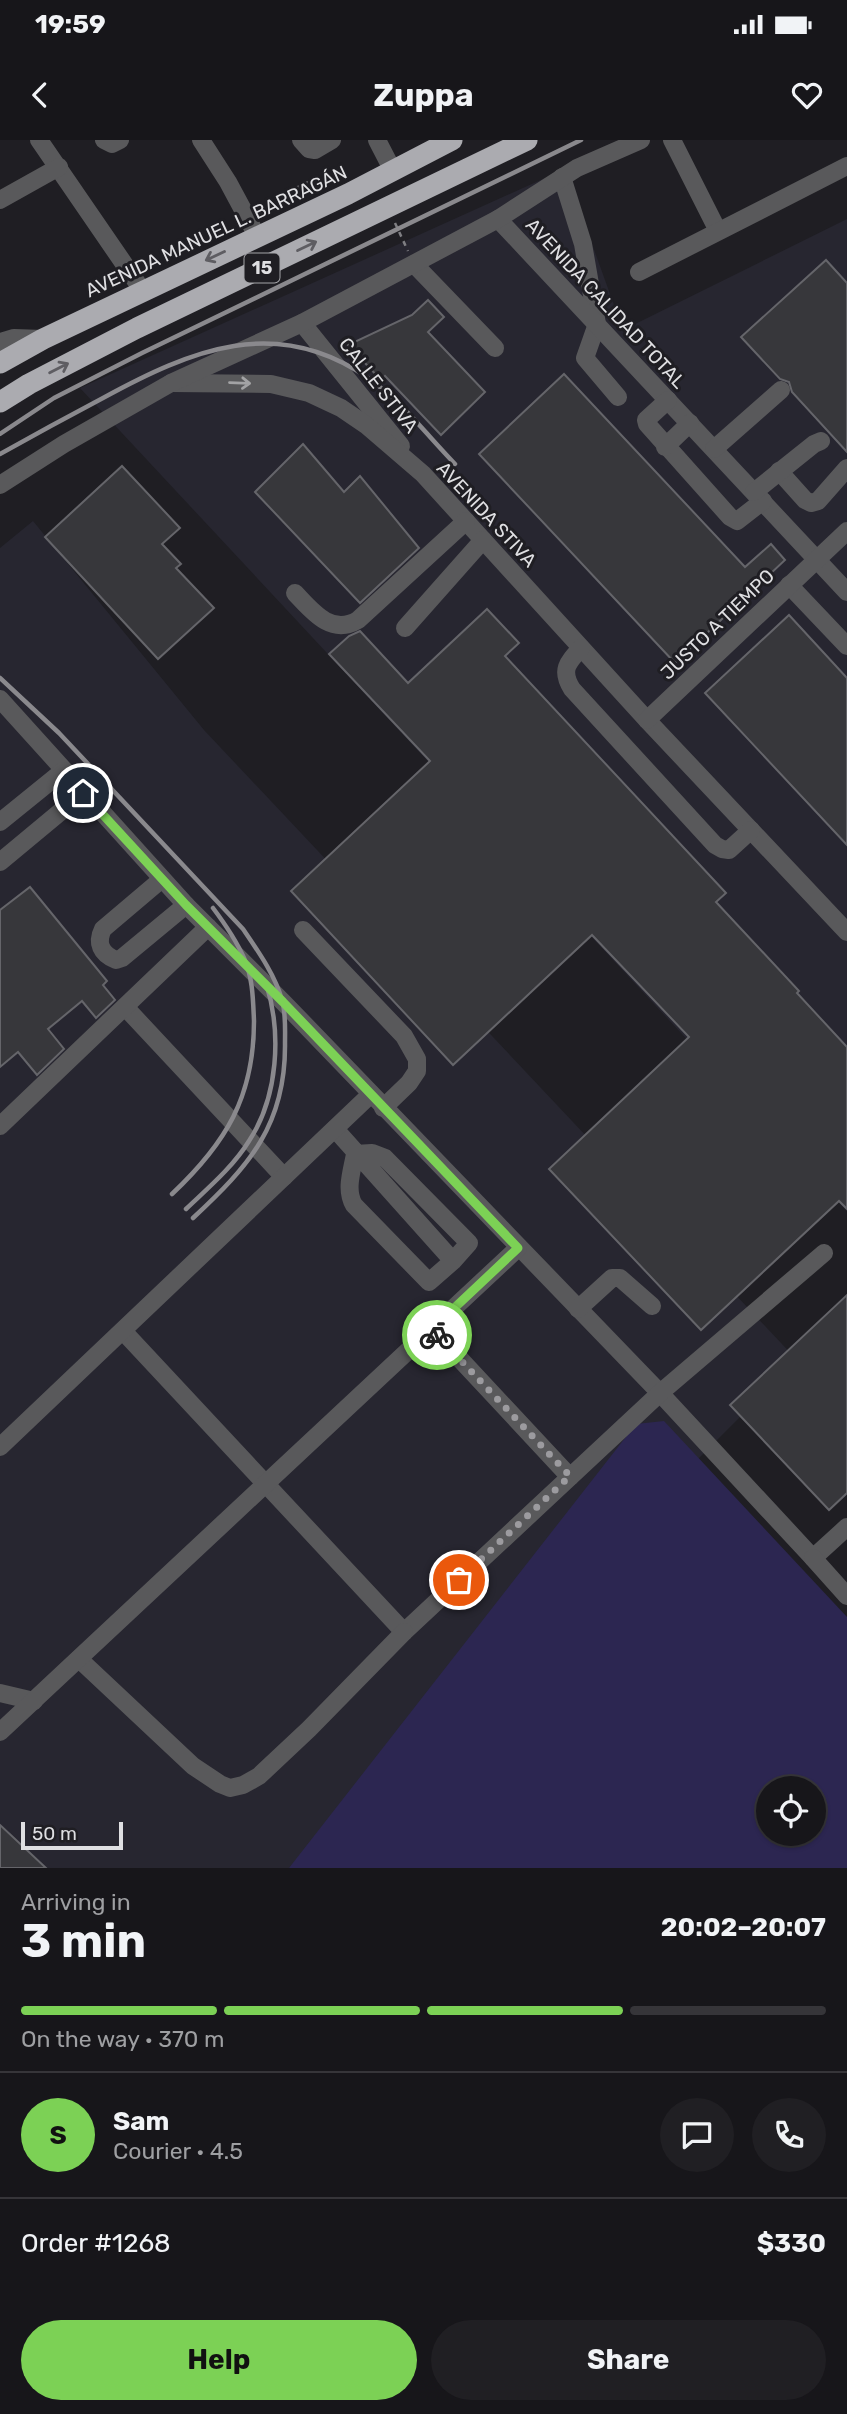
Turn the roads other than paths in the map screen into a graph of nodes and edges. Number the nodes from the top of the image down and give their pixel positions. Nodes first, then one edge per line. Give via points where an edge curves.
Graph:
1 (39, 140) edge
2 (104, 140) edge
3 (120, 140) edge
4 (201, 140) edge
5 (301, 140) edge
6 (332, 140) edge
7 (377, 140) edge
8 (452, 140) edge
9 (527, 140) edge
10 (642, 140) edge
11 (672, 140) edge
12 (847, 166) edge
13 (59, 167) junction
14 (393, 171) junction
15 (562, 177) junction
16 (0, 200) edge
17 (499, 219) junction
18 (718, 231) junction
19 (257, 236) junction
20 (414, 264) junction
21 (639, 272) dead end
22 (142, 290) junction
23 (302, 323) junction
24 (597, 324) junction
25 (43, 338) junction
26 (0, 342) edge
27 (495, 348) dead end
28 (0, 363) edge
29 (171, 383) junction
30 (781, 390) dead end
31 (618, 397) dead end
32 (668, 400) junction
33 (0, 402) edge
34 (690, 423) junction
35 (821, 441) dead end
36 (665, 447) junction
37 (714, 449) junction
38 (847, 468) edge
39 (779, 471) junction
40 (423, 474) junction
41 (0, 485) edge
42 (759, 496) junction
43 (466, 521) junction
44 (847, 531) edge
45 (483, 540) junction
46 (816, 559) junction
47 (789, 585) junction
48 (295, 593) dead end
49 (847, 593) edge
50 (405, 628) dead end
51 (847, 646) edge
52 (581, 648) junction
53 (0, 699) edge
54 (647, 720) junction
55 (63, 771) junction
56 (83, 793) junction
57 (0, 822) edge
58 (751, 830) junction
59 (0, 862) edge
60 (162, 879) junction
61 (186, 905) junction
62 (208, 927) junction
63 (303, 930) dead end
64 (847, 932) edge
65 (125, 1007) junction
66 (370, 1095) junction
67 (383, 1108) junction
68 (0, 1126) edge
69 (335, 1129) junction
70 (355, 1154) junction
71 (284, 1177) junction
72 (518, 1248) junction
73 (824, 1253) dead end
74 (652, 1306) dead end
75 (578, 1309) junction
76 (432, 1329) junction
77 (123, 1331) junction
78 (660, 1393) junction
79 (0, 1447) edge
80 (570, 1476) junction
81 (266, 1485) junction
82 (847, 1527) edge
83 (813, 1558) junction
84 (847, 1596) edge
85 (404, 1632) junction
86 (79, 1659) junction
87 (0, 1692) edge
88 (34, 1701) junction
89 (0, 1732) edge

1 - 13 street
2 - 3 street via 113,144
4 - 19 street
5 - 6 street via 315,150
7 - 14 street
8 - 14 highway, AVENIDA MANUEL L. BARRAGÁN / 15
33 -> 9 highway, 15 via 137,328
10 - 15 street
11 - 18 street
12 - 18 street
13 - 16 street
13 - 22 street
14 - 19 highway, AVENIDA MANUEL L. BARRAGÁN / 15
15 - 17 street
15 - 24 street via 583,244
17 - 20 street, AVENIDA CALIDAD TOTAL
17 - 24 street, AVENIDA CALIDAD TOTAL
18 - 21 street
19 -> 22 highway, AVENIDA MANUEL L. BARRAGÁN / 15
20 - 23 street, AVENIDA CALIDAD TOTAL
20 - 27 street
22 - 25 highway, AVENIDA MANUEL L. BARRAGÁN / 15
23 - 29 street, AVENIDA CALIDAD TOTAL
23 - 40 street, CALLE STIVA
24 - 31 street via 585,358
24 - 32 street, AVENIDA CALIDAD TOTAL
25 - 26 street
25 - 28 highway, AVENIDA MANUEL L. BARRAGÁN / 15
29 -> 40 street, AVENIDA STIVA via 271,384 309,393 366,425
29 - 41 street
30 - 37 street
32 - 34 street, AVENIDA CALIDAD TOTAL
32 - 36 street via 646,420
34 - 36 street
34 - 37 street, AVENIDA CALIDAD TOTAL
35 - 39 street
36 - 42 street via 737,521
37 - 42 street, AVENIDA CALIDAD TOTAL
38 - 39 street via 811,503
39 - 42 street
40 - 43 street, AVENIDA STIVA
42 - 46 street, AVENIDA CALIDAD TOTAL
43 - 45 street, AVENIDA STIVA
43 - 48 street via 349,625 325,621
44 - 46 street, JUSTO A TIEMPO
45 - 50 street
45 - 52 street, AVENIDA STIVA
46 - 47 street, JUSTO A TIEMPO
46 - 49 street, AVENIDA CALIDAD TOTAL
47 - 51 street
47 - 54 street, JUSTO A TIEMPO
52 - 54 street, AVENIDA STIVA
52 - 58 street via 565,668 572,688 715,845 729,850
53 - 55 street
54 - 58 street, AVENIDA STIVA
55 - 56 street
55 - 57 street
56 - 59 street
56 - 60 street
58 - 64 street, AVENIDA STIVA
60 - 61 street
60 - 61 street via 103,929 99,945 104,953 116,960 122,958
61 - 62 street
62 - 65 street
62 - 66 street
63 - 67 street via 388,1017 414,1052 417,1071
65 - 68 street
65 - 71 street
66 - 67 street
66 - 69 street
67 - 72 street
69 - 70 street
69 - 71 street
70 - 70 street via 349,1189 354,1205 429,1282 453,1261
71 - 77 street
72 - 75 street
72 - 76 street
73 - 78 street
74 - 75 street via 620,1278 612,1278
75 - 78 street
76 - 80 street
76 - 81 street
77 - 79 street
77 - 81 street
78 - 80 street
78 - 83 street
80 - 85 street
81 - 85 street
81 - 86 street
82 - 83 street
83 - 84 street
85 - 86 street via 259,1776 230,1788 209,1778 174,1750
86 - 88 street
87 - 88 street
88 - 89 street

